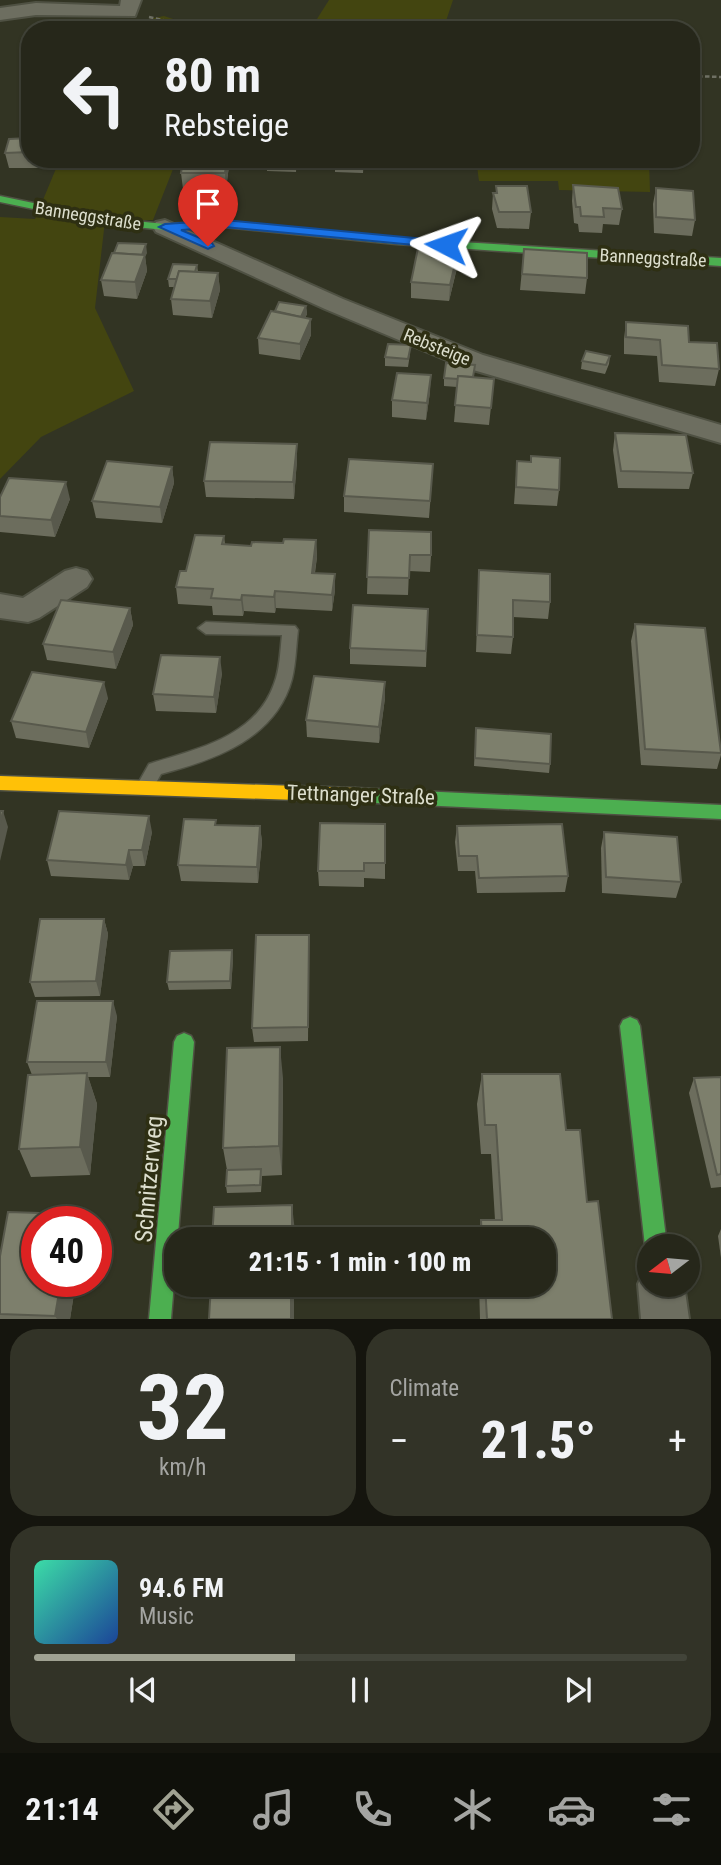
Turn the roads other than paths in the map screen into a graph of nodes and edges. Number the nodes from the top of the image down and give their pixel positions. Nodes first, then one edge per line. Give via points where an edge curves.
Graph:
1 (129, 6) edge
2 (0, 14) edge
3 (0, 199) edge
4 (165, 227) junction
5 (721, 262) edge
6 (721, 435) edge
7 (76, 579) dead end
8 (0, 606) edge
9 (206, 628) dead end
10 (0, 783) edge
11 (145, 787) junction
12 (721, 811) edge
13 (630, 1026) dead end
14 (184, 1042) dead end
15 (655, 1234) edge
16 (662, 1297) edge
17 (160, 1319) edge
18 (665, 1319) edge

1 - 2 street
3 - 4 street, Banneggstraße via 105,221
4 - 5 street, Banneggstraße via 224,224 396,242
4 - 6 street, Rebsteige via 473,361
7 - 8 street via 28,610
9 - 11 lane via 290,630 282,687 265,716 240,739 203,757 155,769
10 - 11 street, Tettnanger Straße
11 - 12 street, Tettnanger Straße
13 - 15 street
14 - 17 street, Schnitzerweg
16 - 18 street

